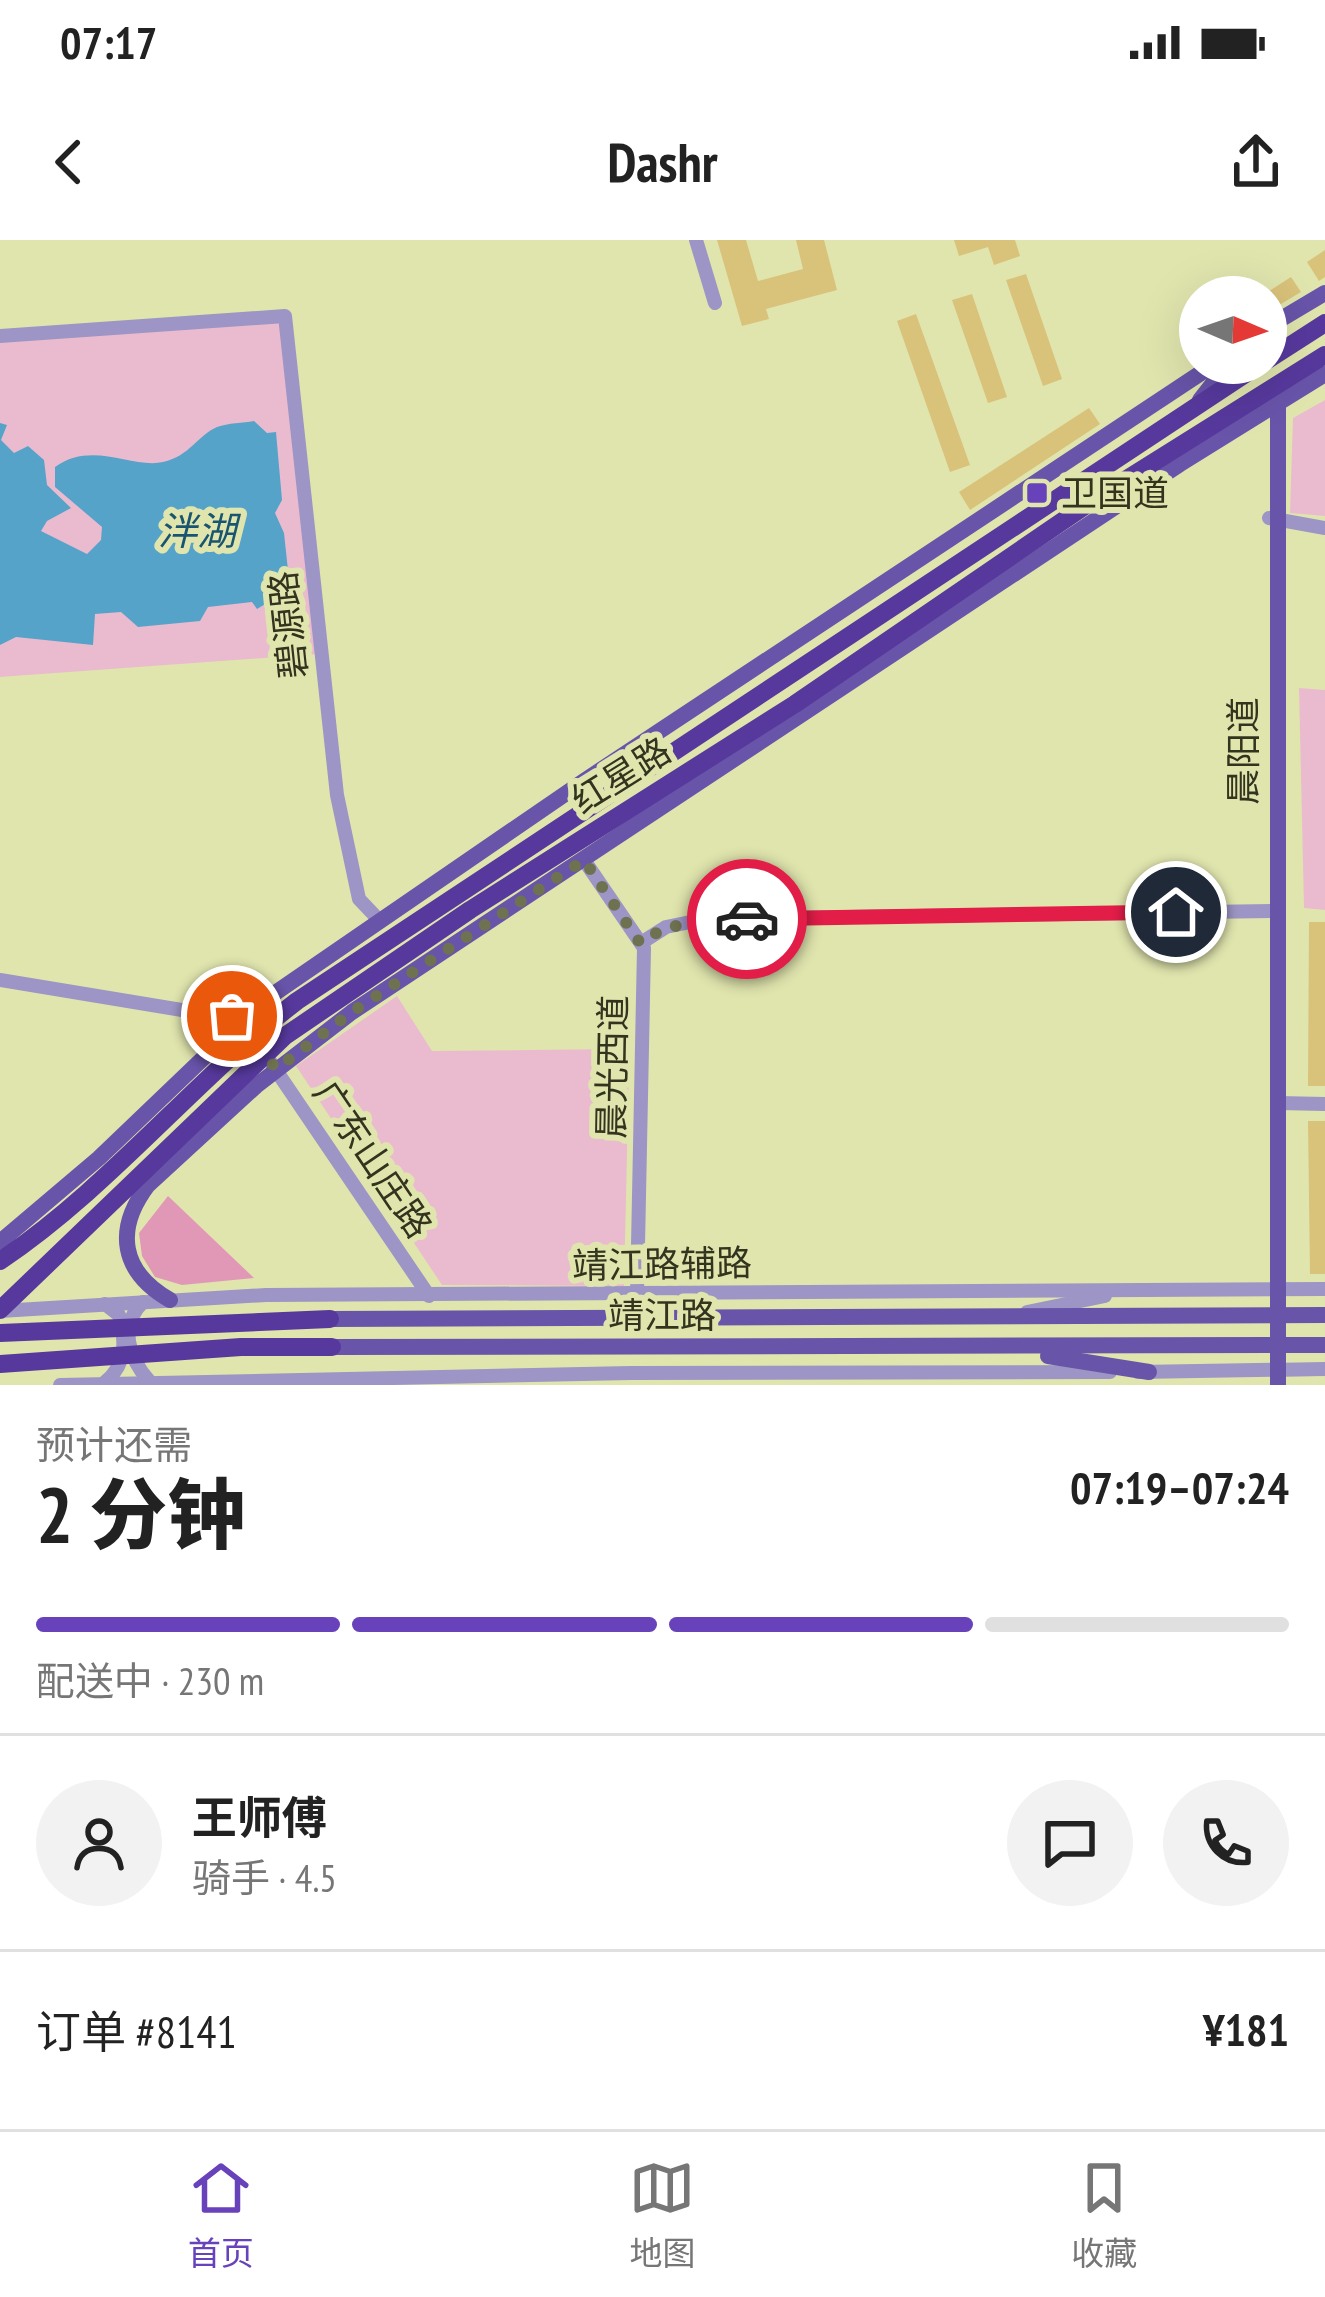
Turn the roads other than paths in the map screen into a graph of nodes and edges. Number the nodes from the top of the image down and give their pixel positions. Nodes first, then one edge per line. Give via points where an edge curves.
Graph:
1 (696, 240) edge
2 (1325, 293) edge
3 (715, 303) dead end
4 (1287, 316) edge
5 (1325, 322) edge
6 (0, 336) edge
7 (1287, 347) edge
8 (1325, 355) edge
9 (1325, 374) edge
10 (1200, 384) edge
11 (1211, 384) edge
12 (1278, 395) junction
13 (1218, 422) junction
14 (1247, 422) junction
15 (1272, 518) junction
16 (1325, 528) edge
17 (584, 860) junction
18 (1273, 911) junction
19 (378, 919) junction
20 (640, 943) junction
21 (0, 980) edge
22 (247, 1028) junction
23 (225, 1041) joint
24 (271, 1061) junction
25 (1278, 1103) junction
26 (1325, 1103) edge
27 (156, 1170) junction
28 (131, 1185) junction
29 (131, 1209) junction
30 (0, 1241) edge
31 (0, 1262) edge
32 (1275, 1289) junction
33 (1325, 1289) edge
34 (1133, 1290) junction
35 (637, 1294) junction
36 (429, 1296) junction
37 (170, 1300) junction
38 (143, 1302) junction
39 (105, 1304) junction
40 (0, 1310) edge
41 (1020, 1313) junction
42 (1319, 1315) edge
43 (1275, 1316) junction
44 (330, 1318) joint
45 (0, 1334) edge
46 (1320, 1345) edge
47 (332, 1347) joint
48 (1018, 1349) junction
49 (0, 1364) edge
50 (1277, 1368) edge
51 (1325, 1369) edge
52 (1149, 1372) junction
53 (631, 1379) edge
54 (104, 1382) edge
55 (150, 1382) edge
56 (60, 1385) edge

1 - 3 street
2 - 4 main road
5 - 7 highway, 红星路
6 - 19 street, 碧源路 via 284,316 337,795 359,899
8 - 12 highway, 红星路
9 - 12 main road
10 - 19 main road
11 - 22 highway, 红星路 via 1196,406
12 - 13 highway, 红星路
12 - 14 main road
12 - 15 main road, 晨阳道
13 - 14 highway
13 - 24 highway, 红星路 via 285,1036
14 - 15 main road, 晨阳道 via 1268,440
14 - 17 main road
15 - 16 street
15 - 18 main road, 晨阳道
17 - 20 street, 晨光西道
17 - 24 main road
18 - 20 street via 705,919 666,927
18 - 25 main road, 晨阳道
18 - 32 main road, 晨阳道
19 - 22 main road
20 - 35 street, 晨光西道
21 - 22 street
22 - 23 highway
22 - 24 street, 广东山庄路
22 - 31 highway, 红星路 via 113,1172
23 - 30 main road
24 - 27 highway, 红星路
24 - 36 street, 广东山庄路
25 - 26 street
25 - 32 main road, 晨阳道
27 - 28 highway, 红星路
27 - 29 main road
28 - 29 street
28 - 40 highway, 红星路
29 - 37 main road via 128,1261
32 - 33 street, 靖江路辅路
32 - 34 street, 靖江路辅路
32 - 43 main road, 晨阳道
34 - 35 street, 靖江路辅路
34 - 41 street
35 - 36 street, 靖江路辅路
36 - 37 street, 靖江路辅路
37 - 38 street, 靖江路辅路
38 - 39 street, 靖江路辅路
38 - 55 street via 130,1316 129,1345
39 - 40 street, 靖江路辅路
39 - 54 street via 119,1316 124,1346
41 - 43 main road, 靖江路
41 - 44 main road, 靖江路
42 - 43 main road, 靖江路
42 - 50 main road via 1289,1326
43 - 50 main road, 晨阳道
44 - 45 highway, 靖江路
46 - 50 main road, 靖江路
47 - 48 main road, 靖江路
47 - 49 highway, 靖江路
48 - 50 main road, 靖江路
48 - 52 main road
50 - 51 street
50 - 52 street
52 - 53 street
53 - 55 street
54 - 55 street
54 - 56 street

